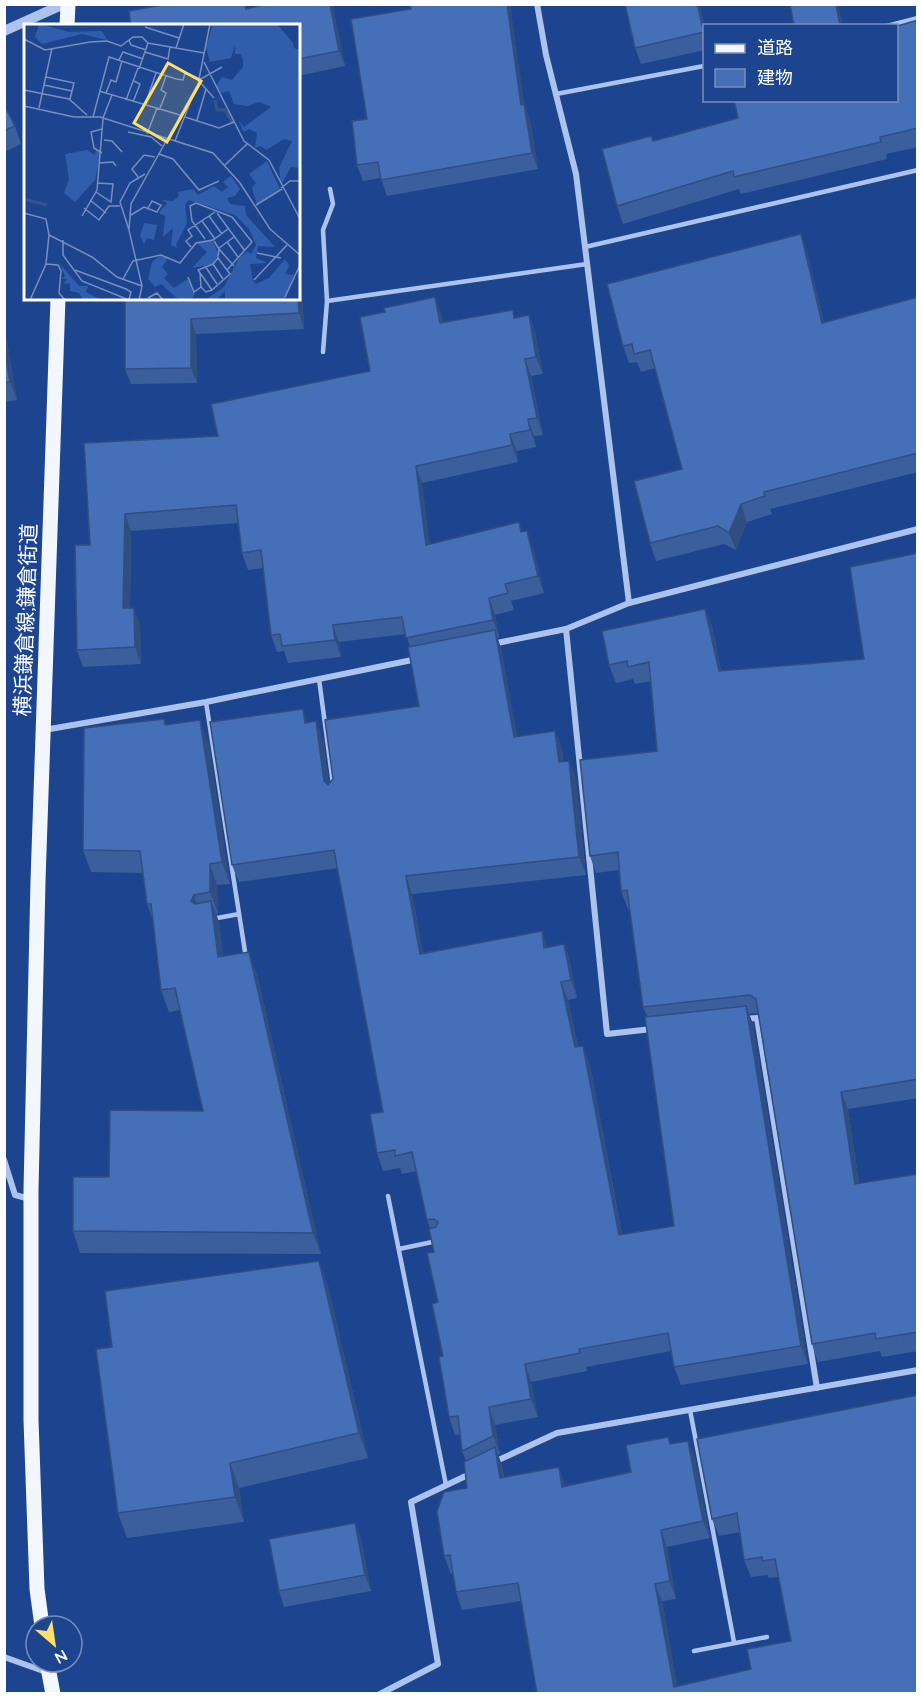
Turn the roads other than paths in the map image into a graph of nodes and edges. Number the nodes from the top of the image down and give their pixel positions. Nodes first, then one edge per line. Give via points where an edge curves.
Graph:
1 (66, 4) edge
2 (537, 4) edge
3 (918, 18) edge
4 (67, 24) edge
5 (895, 24) edge
6 (4, 31) edge
7 (703, 66) edge
8 (556, 94) junction
9 (918, 170) edge
10 (330, 189) dead end
11 (585, 247) junction
12 (587, 264) junction
13 (58, 300) edge
14 (327, 301) junction
15 (322, 352) dead end
16 (918, 529) edge
17 (629, 603) junction
18 (566, 629) junction
19 (483, 646) edge
20 (424, 658) edge
21 (319, 679) junction
22 (206, 702) junction
23 (43, 730) junction
24 (333, 786) edge
25 (239, 914) junction
26 (203, 921) edge
27 (247, 963) edge
28 (734, 1020) edge
29 (665, 1028) edge
30 (4, 1160) edge
31 (388, 1196) dead end
32 (31, 1199) junction
33 (440, 1241) edge
34 (399, 1249) junction
35 (918, 1370) edge
36 (817, 1388) junction
37 (690, 1410) junction
38 (487, 1466) edge
39 (477, 1471) edge
40 (447, 1485) junction
41 (41, 1614) edge
42 (767, 1636) dead end
43 (734, 1642) junction
44 (694, 1651) dead end
45 (4, 1657) edge
46 (24, 1662) edge
47 (49, 1674) edge
48 (53, 1694) edge
49 (380, 1694) edge

1 - 4 main road
1 - 6 street
2 - 8 street
3 - 5 lane
7 - 8 lane
8 - 11 street via 576,174
9 - 11 lane
10 - 14 lane via 333,204 323,230
11 - 12 street
12 - 14 lane
12 - 17 street
13 - 23 main road, 横浜鎌倉線;鎌倉街道
14 - 15 lane
16 - 17 street
17 - 18 street
18 - 19 street
18 - 29 street via 607,1034
20 - 21 street
21 - 22 street
21 - 24 lane
22 - 23 street
22 - 25 lane
23 - 32 main road, 横浜鎌倉線;鎌倉街道
25 - 26 lane
25 - 27 lane
28 - 36 street via 757,1018
30 - 32 street via 15,1195
31 - 34 lane
32 - 41 main road, 横浜鎌倉線;鎌倉街道 via 31,1420
33 - 34 lane
34 - 40 lane
35 - 36 street
36 - 37 street
37 - 38 street via 557,1433
37 - 43 lane
39 - 40 street
40 - 49 street via 411,1502 438,1664
42 - 43 lane
43 - 44 lane
45 - 46 street
47 - 48 main road

